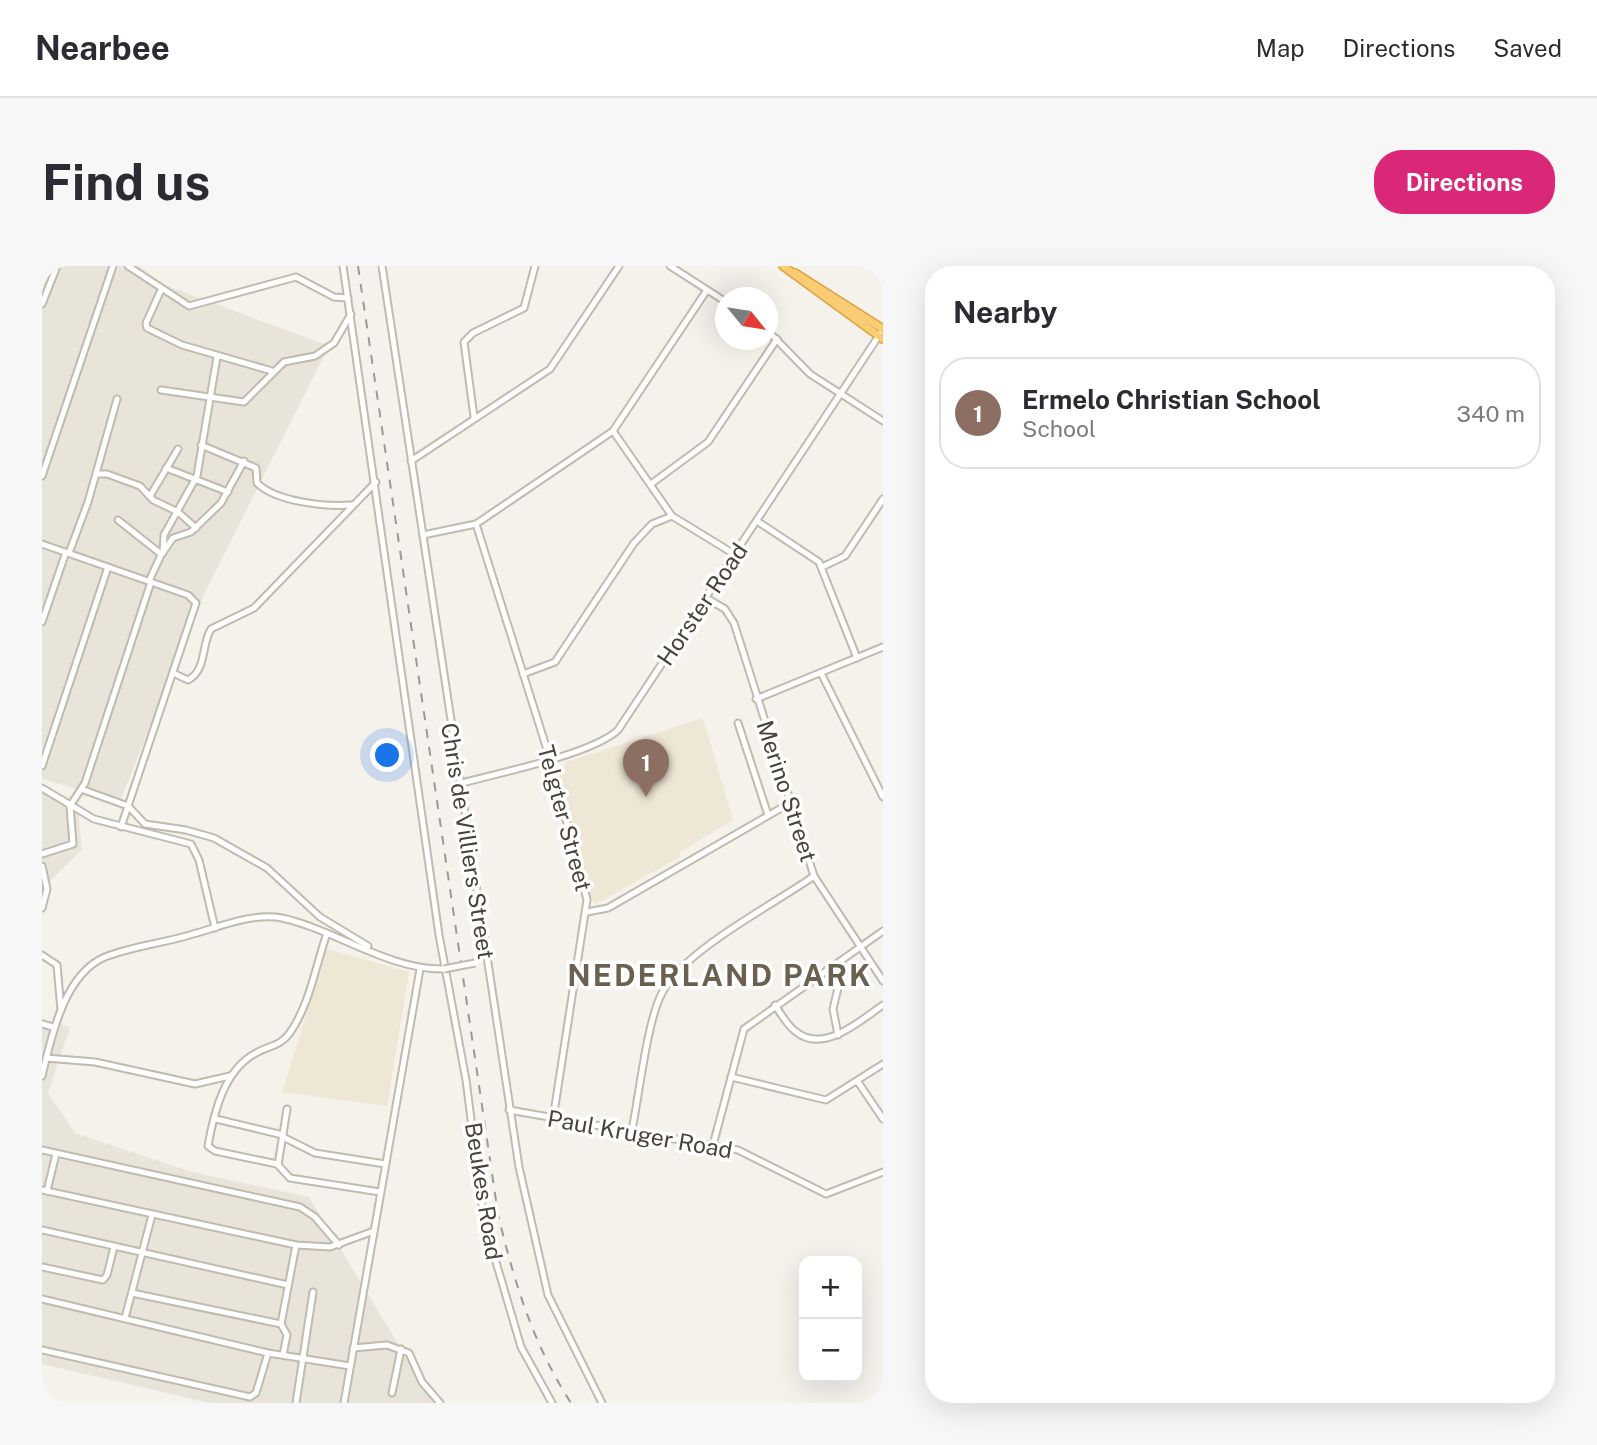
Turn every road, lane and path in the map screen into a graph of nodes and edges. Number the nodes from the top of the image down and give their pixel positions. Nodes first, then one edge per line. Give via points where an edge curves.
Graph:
1 (57, 266) edge
2 (113, 266) edge
3 (128, 266) edge
4 (344, 266) edge
5 (382, 266) edge
6 (535, 266) edge
7 (620, 266) edge
8 (670, 266) edge
9 (783, 266) edge
10 (161, 290) junction
11 (706, 290) junction
12 (715, 295) edge
13 (348, 298) junction
14 (42, 304) edge
15 (351, 314) junction
16 (882, 334) edge
17 (778, 340) edge
18 (770, 350) edge
19 (217, 357) junction
20 (272, 371) junction
21 (161, 390) dead end
22 (209, 396) junction
23 (841, 396) junction
24 (117, 399) dead end
25 (474, 417) junction
26 (883, 421) edge
27 (613, 431) junction
28 (201, 445) junction
29 (178, 449) dead end
30 (411, 460) junction
31 (244, 461) junction
32 (166, 468) junction
33 (96, 474) junction
34 (42, 476) edge
35 (195, 479) junction
36 (376, 482) junction
37 (651, 484) junction
38 (228, 492) junction
39 (150, 496) junction
40 (883, 499) edge
41 (352, 505) junction
42 (178, 512) junction
43 (672, 516) junction
44 (118, 520) dead end
45 (757, 521) junction
46 (477, 524) junction
47 (196, 528) junction
48 (423, 536) junction
49 (42, 544) edge
50 (68, 552) junction
51 (162, 553) junction
52 (734, 554) junction
53 (108, 567) junction
54 (822, 567) junction
55 (150, 581) junction
56 (706, 597) junction
57 (42, 622) edge
58 (883, 647) edge
59 (857, 658) junction
60 (173, 673) junction
61 (821, 673) junction
62 (523, 674) junction
63 (756, 699) junction
64 (738, 723) dead end
65 (550, 759) junction
66 (42, 765) edge
67 (458, 784) junction
68 (42, 788) edge
69 (81, 789) junction
70 (883, 797) edge
71 (790, 803) junction
72 (69, 805) junction
73 (128, 806) junction
74 (768, 815) junction
75 (121, 828) junction
76 (42, 854) edge
77 (42, 866) edge
78 (814, 876) junction
79 (42, 908) edge
80 (587, 912) junction
81 (215, 928) junction
82 (883, 931) edge
83 (327, 933) junction
84 (860, 946) junction
85 (373, 951) junction
86 (42, 956) edge
87 (487, 961) junction
88 (420, 969) junction
89 (444, 969) junction
90 (828, 969) junction
91 (883, 981) edge
92 (883, 1005) edge
93 (775, 1006) junction
94 (61, 1011) junction
95 (42, 1024) edge
96 (53, 1027) junction
97 (838, 1035) junction
98 (46, 1058) junction
99 (883, 1064) edge
100 (43, 1067) edge
101 (42, 1076) edge
102 (230, 1076) junction
103 (730, 1077) junction
104 (858, 1082) junction
105 (286, 1108) dead end
106 (509, 1110) junction
107 (216, 1119) junction
108 (553, 1119) junction
109 (883, 1119) edge
110 (632, 1130) junction
111 (283, 1136) junction
112 (713, 1145) junction
113 (42, 1150) edge
114 (56, 1154) junction
115 (385, 1164) junction
116 (278, 1165) junction
117 (883, 1172) edge
118 (45, 1190) edge
119 (380, 1192) junction
120 (152, 1215) junction
121 (42, 1230) edge
122 (373, 1231) junction
123 (296, 1245) junction
124 (339, 1245) junction
125 (114, 1247) junction
126 (142, 1253) junction
127 (42, 1267) edge
128 (288, 1285) junction
129 (132, 1293) junction
130 (313, 1293) dead end
131 (42, 1299) edge
132 (125, 1318) junction
133 (281, 1324) junction
134 (353, 1348) junction
135 (401, 1349) junction
136 (42, 1350) edge
137 (268, 1353) junction
138 (283, 1355) junction
139 (303, 1359) junction
140 (350, 1366) junction
141 (392, 1393) dead end
142 (296, 1403) edge
143 (344, 1403) edge
144 (440, 1403) edge
145 (552, 1403) edge
146 (602, 1403) edge

1 - 14 street
2 - 34 street
3 - 10 street
4 - 13 street, Beukes Road
5 - 30 street, Chris de Villiers Street
6 - 25 street via 524,308 464,342
7 - 25 street via 550,369
8 - 11 street
9 - 16 highway
10 - 13 street via 189,306 296,277 334,297
10 - 19 street via 146,328
11 - 12 street
11 - 27 street
13 - 15 street, Beukes Road
15 - 20 street via 334,343 315,356 293,358
15 - 36 street, Beukes Road
16 - 23 street, Horster Road
17 - 23 street via 810,374
18 - 37 street via 715,434
19 - 20 street
19 - 22 street
20 - 22 street via 244,402
21 - 22 street
22 - 28 street
23 - 26 street
23 - 45 street, Horster Road
24 - 33 street
25 - 30 street
27 - 37 street
27 - 46 street
28 - 31 street
28 - 35 street
29 - 32 street
30 - 48 street, Chris de Villiers Street
31 - 38 street
31 - 41 street via 257,468 257,483 266,489 316,505
32 - 35 street
32 - 39 street
33 - 39 street via 136,484
33 - 50 street
35 - 38 street
35 - 42 street
36 - 41 street
36 - 89 street, Beukes Road
37 - 43 street
38 - 47 street
39 - 42 street
40 - 54 street via 845,556
41 - 60 street via 254,608 211,629 192,678
42 - 47 street
42 - 51 street via 164,535
43 - 52 street
43 - 62 street via 652,524 634,543 555,662
44 - 51 street
45 - 52 street, Horster Road
45 - 54 street
46 - 48 street
46 - 62 street, Telgter Street
47 - 51 street via 173,538
48 - 67 street, Chris de Villiers Street
49 - 50 street
50 - 53 street
50 - 57 street
51 - 55 street
52 - 56 street, Horster Road
53 - 55 street
53 - 66 street
54 - 59 street
55 - 60 street via 190,596 196,603
55 - 69 street
56 - 63 street, Merino Street via 732,619
56 - 65 street, Horster Road via 616,732
58 - 59 street
59 - 61 street
60 - 73 street
61 - 63 street
61 - 70 street
62 - 65 street, Telgter Street
63 - 71 street, Merino Street
64 - 74 street
65 - 67 street, Horster Road
65 - 80 street, Telgter Street via 584,884
67 - 87 street, Chris de Villiers Street
68 - 72 street
69 - 72 street
69 - 73 street
71 - 74 street
71 - 78 street, Merino Street
72 - 75 street
72 - 76 street via 73,844
73 - 75 street
73 - 85 street via 145,824 214,838 267,868 320,916
74 - 80 street via 608,908
75 - 81 street via 194,846
77 - 79 street via 47,889
78 - 84 street, Merino Street
78 - 110 street via 692,958 665,988 656,1011
80 - 108 street, Telgter Street
81 - 83 street via 272,917
81 - 94 street via 100,960 81,977
82 - 84 street
83 - 85 street
83 - 102 street via 289,1035 250,1057
84 - 90 street
84 - 91 street, Merino Street
85 - 88 street
86 - 94 street via 57,965
87 - 89 street, bridge
87 - 106 street, Chris de Villiers Street
88 - 89 street
88 - 115 street
89 - 145 street, Beukes Road via 466,1080 488,1238 521,1347
90 - 93 street
90 - 97 street via 838,988 832,1009
92 - 97 street
93 - 97 street via 802,1036
93 - 103 street via 744,1029
94 - 96 street
95 - 96 street
96 - 98 street
98 - 100 street
98 - 102 street via 94,1062 195,1084
99 - 104 street
100 - 101 street
102 - 107 street
103 - 104 street via 821,1101
103 - 112 street
104 - 109 street
105 - 111 street
106 - 108 street, Paul Kruger Road
106 - 146 street, Chris de Villiers Street via 548,1295
107 - 111 street
107 - 116 street via 209,1147
108 - 110 street, Paul Kruger Road
110 - 112 street, Paul Kruger Road
111 - 115 street via 317,1153
111 - 116 street
112 - 117 street, Paul Kruger Road via 743,1152 826,1194
113 - 114 street
114 - 118 street
114 - 124 street via 300,1207
115 - 119 street
116 - 119 street via 290,1178
118 - 120 street
119 - 122 street
120 - 123 street
120 - 126 street
121 - 125 street
122 - 124 street
122 - 134 street
123 - 124 street
123 - 128 street
125 - 126 street
125 - 127 street via 103,1280
126 - 128 street
126 - 129 street
128 - 133 street
129 - 132 street
129 - 133 street
130 - 139 street
131 - 132 street
132 - 137 street
133 - 138 street via 287,1338
134 - 135 street via 387,1345
134 - 140 street
135 - 141 street
135 - 144 street via 411,1354 422,1382
136 - 137 street via 252,1397
137 - 138 street
138 - 139 street
139 - 140 street
139 - 142 street
140 - 143 street

